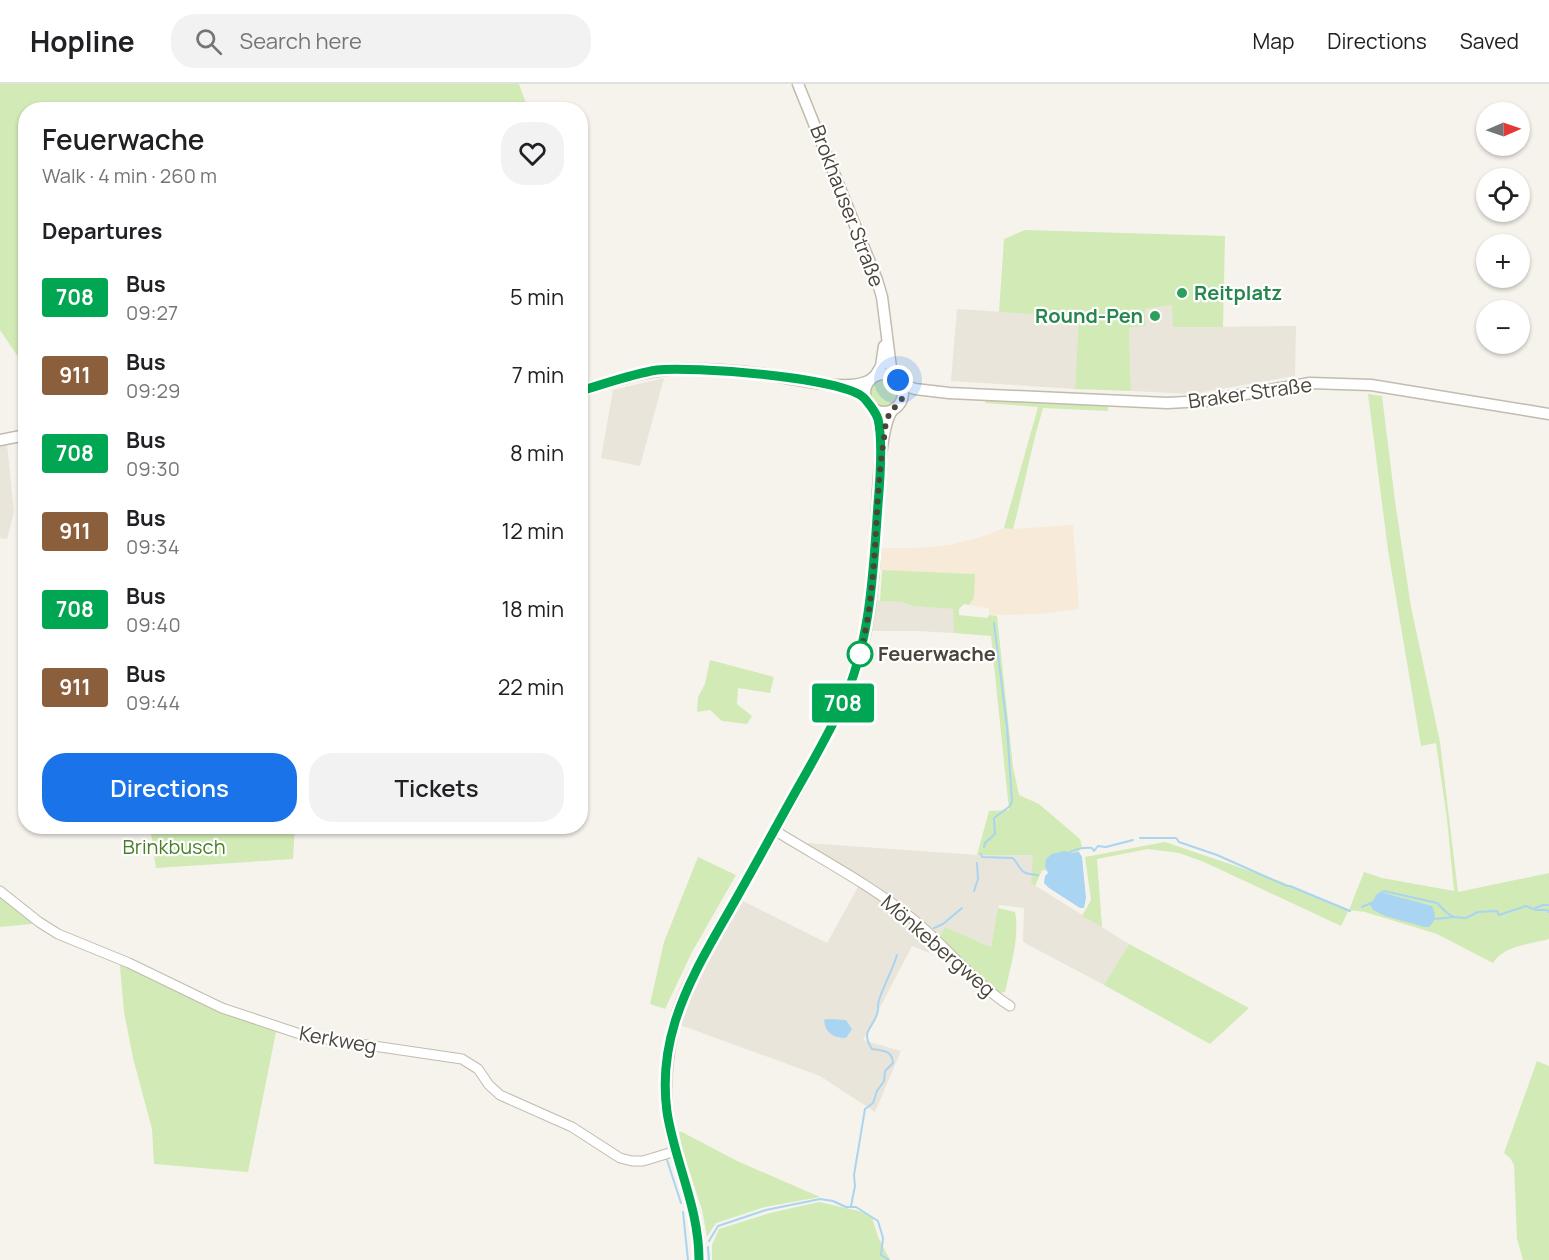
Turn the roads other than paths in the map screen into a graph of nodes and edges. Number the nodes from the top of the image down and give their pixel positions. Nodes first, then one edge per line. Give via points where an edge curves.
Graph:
1 (798, 84) edge
2 (886, 330) junction
3 (872, 379) junction
4 (898, 381) junction
5 (821, 383) junction
6 (588, 389) edge
7 (949, 393) junction
8 (865, 399) junction
9 (901, 402) junction
10 (873, 409) junction
11 (892, 411) junction
12 (1549, 414) edge
13 (18, 437) edge
14 (0, 440) edge
15 (880, 465) junction
16 (774, 830) junction
17 (0, 891) edge
18 (1010, 1006) dead end
19 (676, 1151) junction
20 (699, 1260) edge

1 - 2 street, Brokhauser Straße via 872,263
2 - 3 street, Brokhauser Straße via 882,363
2 - 4 street, Brokhauser Straße via 891,368
3 - 4 street via 885,374
3 - 5 street via 859,385
3 - 8 street via 864,392
4 - 7 street, Braker Straße via 915,389
4 - 9 street
5 - 6 street via 751,373 671,369
5 - 8 street via 858,393
7 - 9 street, Braker Straße via 910,397
7 - 12 street, Braker Straße via 1167,403 1204,401 1290,385 1342,383
8 - 10 street
9 - 11 street
10 - 11 street
10 - 15 street via 878,419
11 - 15 street
13 - 14 street
15 - 16 street via 871,603 859,658 834,722
16 - 18 street, Mönkebergweg via 884,897
16 - 19 street via 698,968 675,1021 665,1071 667,1111
17 - 19 street, Kerkweg via 58,934 222,1008 306,1036 462,1059 478,1069 500,1095 572,1127 626,1161 643,1161
19 - 20 street via 696,1221

